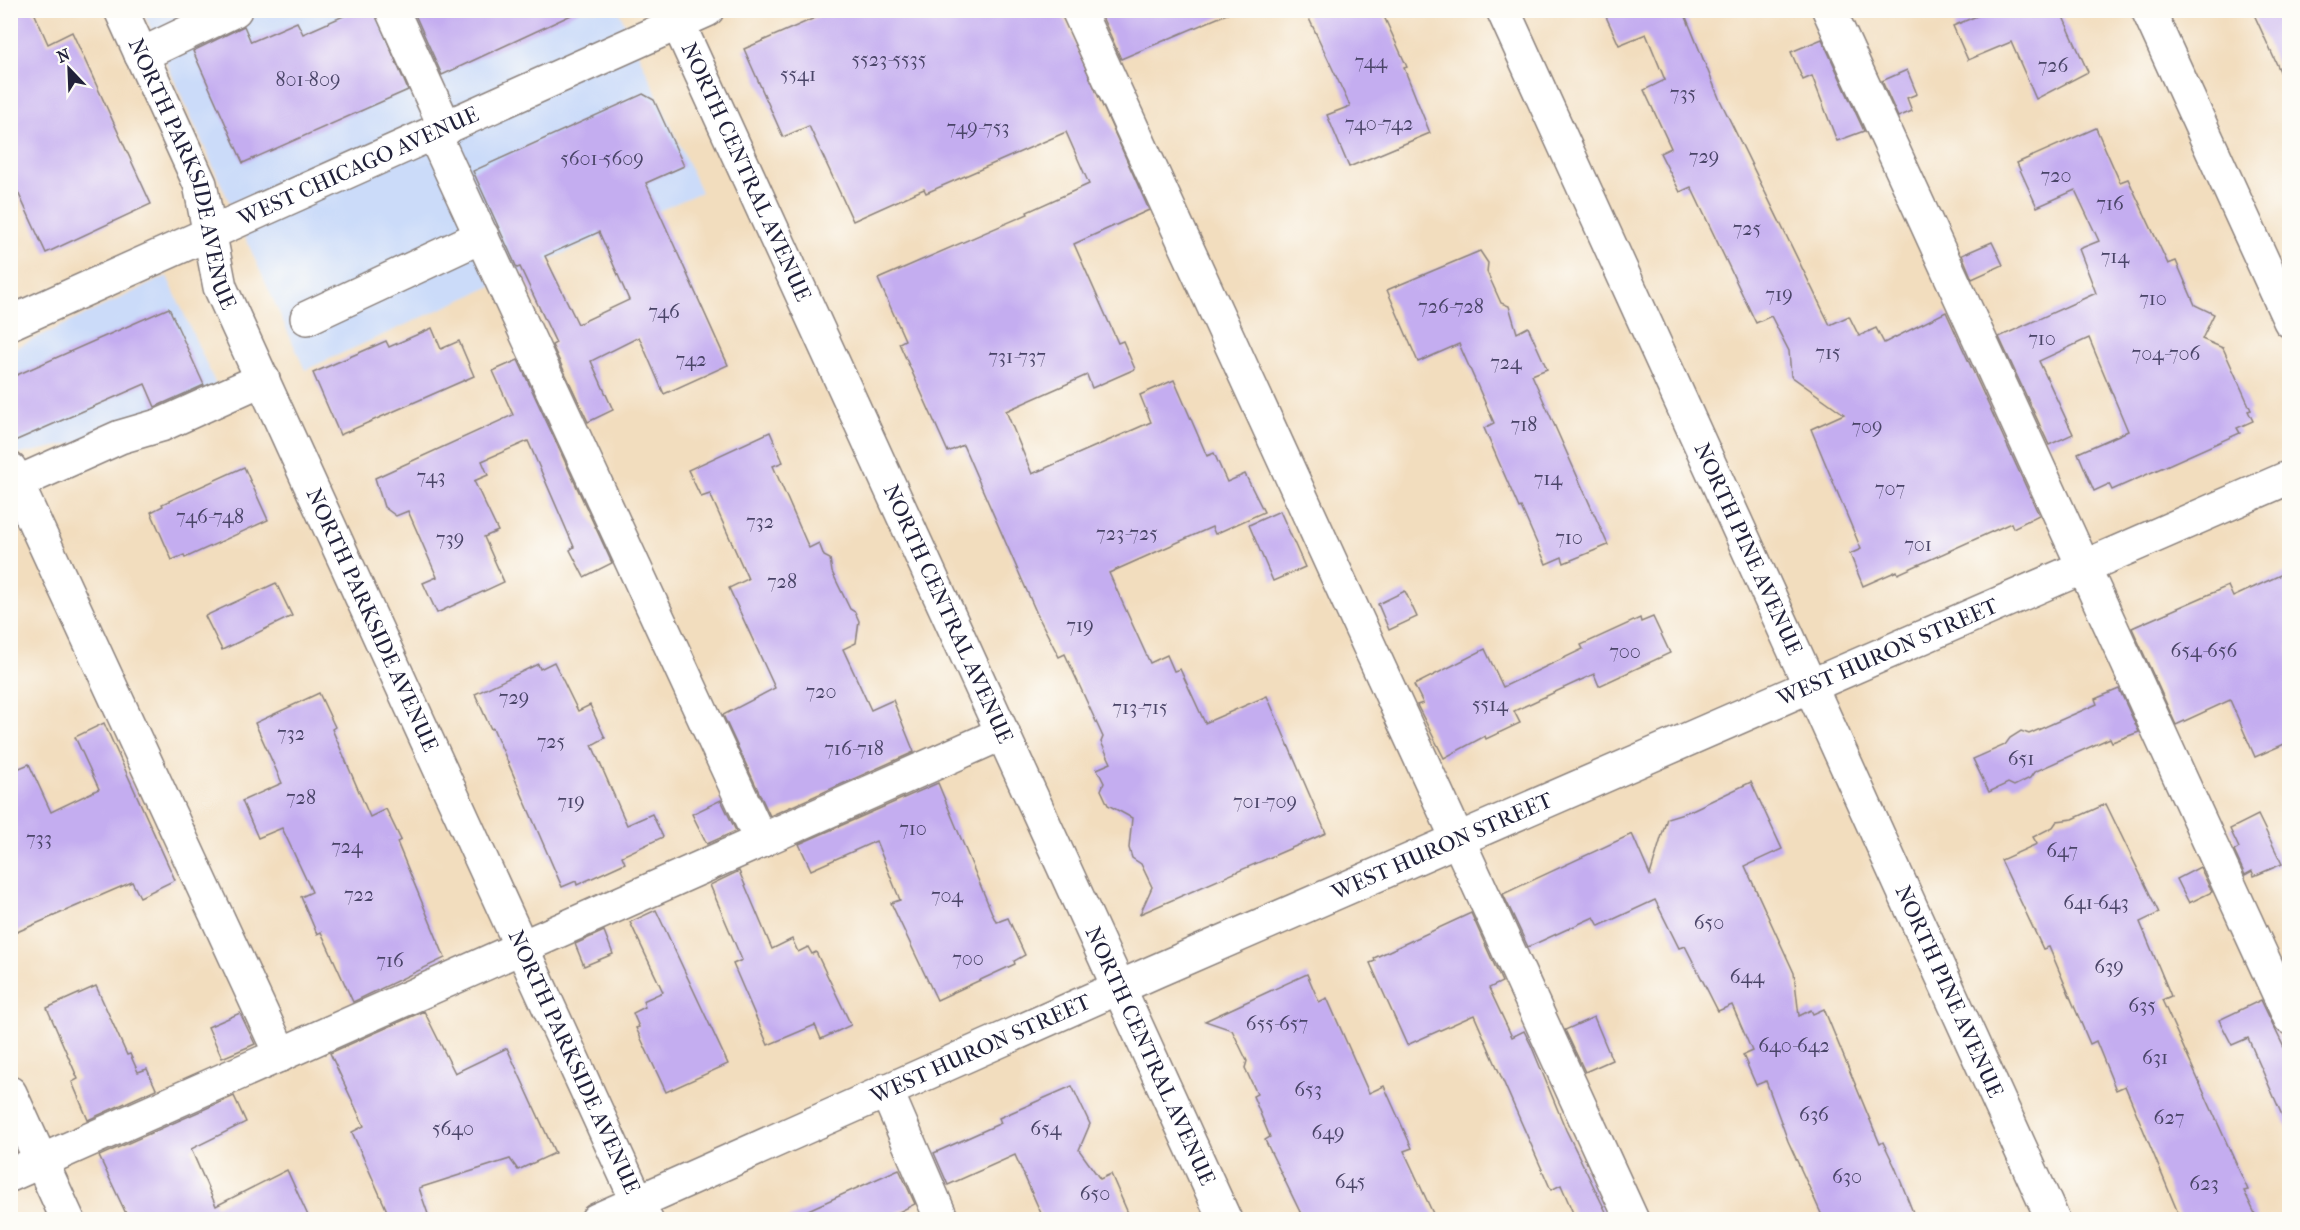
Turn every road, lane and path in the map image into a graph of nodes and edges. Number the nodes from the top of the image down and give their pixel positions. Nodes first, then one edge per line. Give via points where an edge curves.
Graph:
1 (121, 10) edge
2 (235, 10) edge
3 (392, 10) edge
4 (1078, 10) edge
5 (1503, 10) edge
6 (1829, 10) edge
7 (2148, 10) edge
8 (685, 15) edge
9 (141, 55) junction
10 (440, 132) junction
11 (209, 235) junction
12 (482, 236) junction
13 (307, 318) dead end
14 (2289, 321) edge
15 (10, 323) edge
16 (263, 379) junction
17 (14, 476) edge
18 (2289, 477) edge
19 (2083, 567) junction
20 (1812, 685) junction
21 (1003, 733) junction
22 (1459, 839) junction
23 (761, 841) junction
24 (522, 947) junction
25 (1119, 987) junction
26 (2289, 1018) edge
27 (281, 1054) junction
28 (886, 1090) junction
29 (10, 1094) edge
30 (42, 1161) junction
31 (10, 1175) edge
32 (642, 1210) edge
33 (68, 1220) edge
34 (597, 1220) edge
35 (942, 1220) edge
36 (1225, 1220) edge
37 (1632, 1220) edge
38 (2053, 1220) edge

1 - 9 street, NORTH PARKSIDE AVENUE
2 - 9 street
3 - 10 street
4 - 22 street
5 - 20 street, NORTH PINE AVENUE
6 - 19 street
7 - 14 street
8 - 10 street, WEST CHICAGO AVENUE
8 - 21 street, NORTH CENTRAL AVENUE
9 - 11 street, NORTH PARKSIDE AVENUE via 200,184
10 - 11 street, WEST CHICAGO AVENUE
10 - 12 street
11 - 15 street, WEST CHICAGO AVENUE
11 - 16 street, NORTH PARKSIDE AVENUE via 220,287
12 - 13 street
12 - 23 street
16 - 17 street via 161,425
16 - 24 street, NORTH PARKSIDE AVENUE
17 - 27 street
18 - 19 street, WEST HURON STREET
19 - 20 street, WEST HURON STREET
19 - 26 street
20 - 22 street, WEST HURON STREET
20 - 38 street, NORTH PINE AVENUE
21 - 23 street
21 - 25 street, NORTH CENTRAL AVENUE
22 - 25 street, WEST HURON STREET
22 - 37 street
23 - 24 street
24 - 27 street
24 - 32 street, NORTH PARKSIDE AVENUE
25 - 28 street, WEST HURON STREET
25 - 36 street, NORTH CENTRAL AVENUE
27 - 30 street
28 - 32 street, WEST HURON STREET
28 - 35 street
29 - 30 street
30 - 31 street
30 - 33 street
32 - 34 street, WEST HURON STREET

